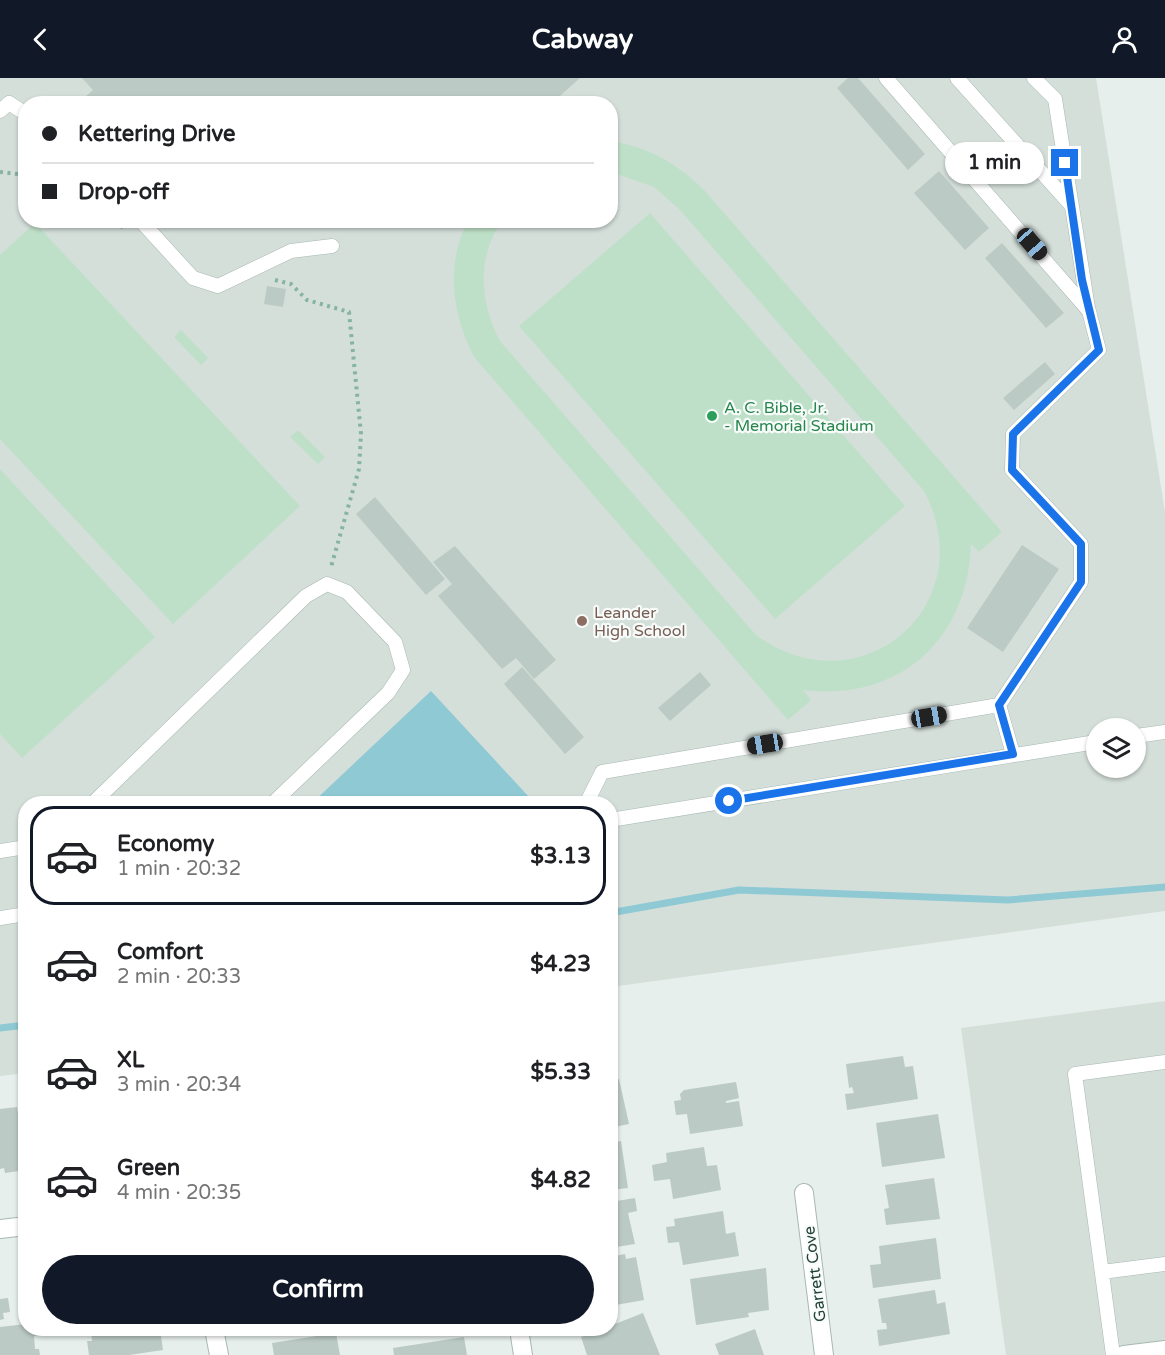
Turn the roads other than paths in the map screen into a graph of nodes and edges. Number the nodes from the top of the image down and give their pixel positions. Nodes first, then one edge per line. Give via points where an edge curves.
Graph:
1 (886, 78) edge
2 (957, 78) edge
3 (1035, 78) edge
4 (3, 103) edge
5 (18, 110) edge
6 (1071, 206) junction
7 (147, 228) edge
8 (332, 246) dead end
9 (1089, 310) junction
10 (999, 705) junction
11 (1165, 732) edge
12 (1146, 735) edge
13 (1086, 743) edge
14 (1013, 754) junction
15 (100, 796) edge
16 (280, 796) edge
17 (590, 796) edge
18 (618, 819) edge
19 (18, 848) edge
20 (0, 851) edge
21 (18, 915) edge
22 (0, 918) edge
23 (1165, 1062) edge
24 (804, 1193) dead end
25 (18, 1228) edge
26 (0, 1230) edge
27 (1165, 1264) edge
28 (1102, 1272) junction
29 (215, 1336) edge
30 (520, 1336) edge
31 (1165, 1350) edge
32 (219, 1355) edge
33 (523, 1355) edge
34 (824, 1355) edge
35 (1113, 1355) edge
36 (1124, 1355) edge

1 - 9 lane
2 - 6 lane
3 - 6 lane via 1055,99
4 - 5 lane
6 - 9 lane
7 - 8 lane via 193,278 218,286 291,251
9 - 10 lane via 1099,350 1013,434 1012,470 1081,544 1081,582
10 - 14 lane
10 - 17 lane via 602,772
11 - 12 lane
13 - 14 lane
14 - 18 lane
15 - 16 lane via 306,596 327,584 347,592 395,642 403,670 388,693
19 - 20 lane
21 - 22 lane
23 - 28 lane via 1075,1074
24 - 34 street, Garrett Cove
25 - 26 street
27 - 28 lane
28 - 35 lane
29 - 32 street
30 - 33 street
31 - 36 street

